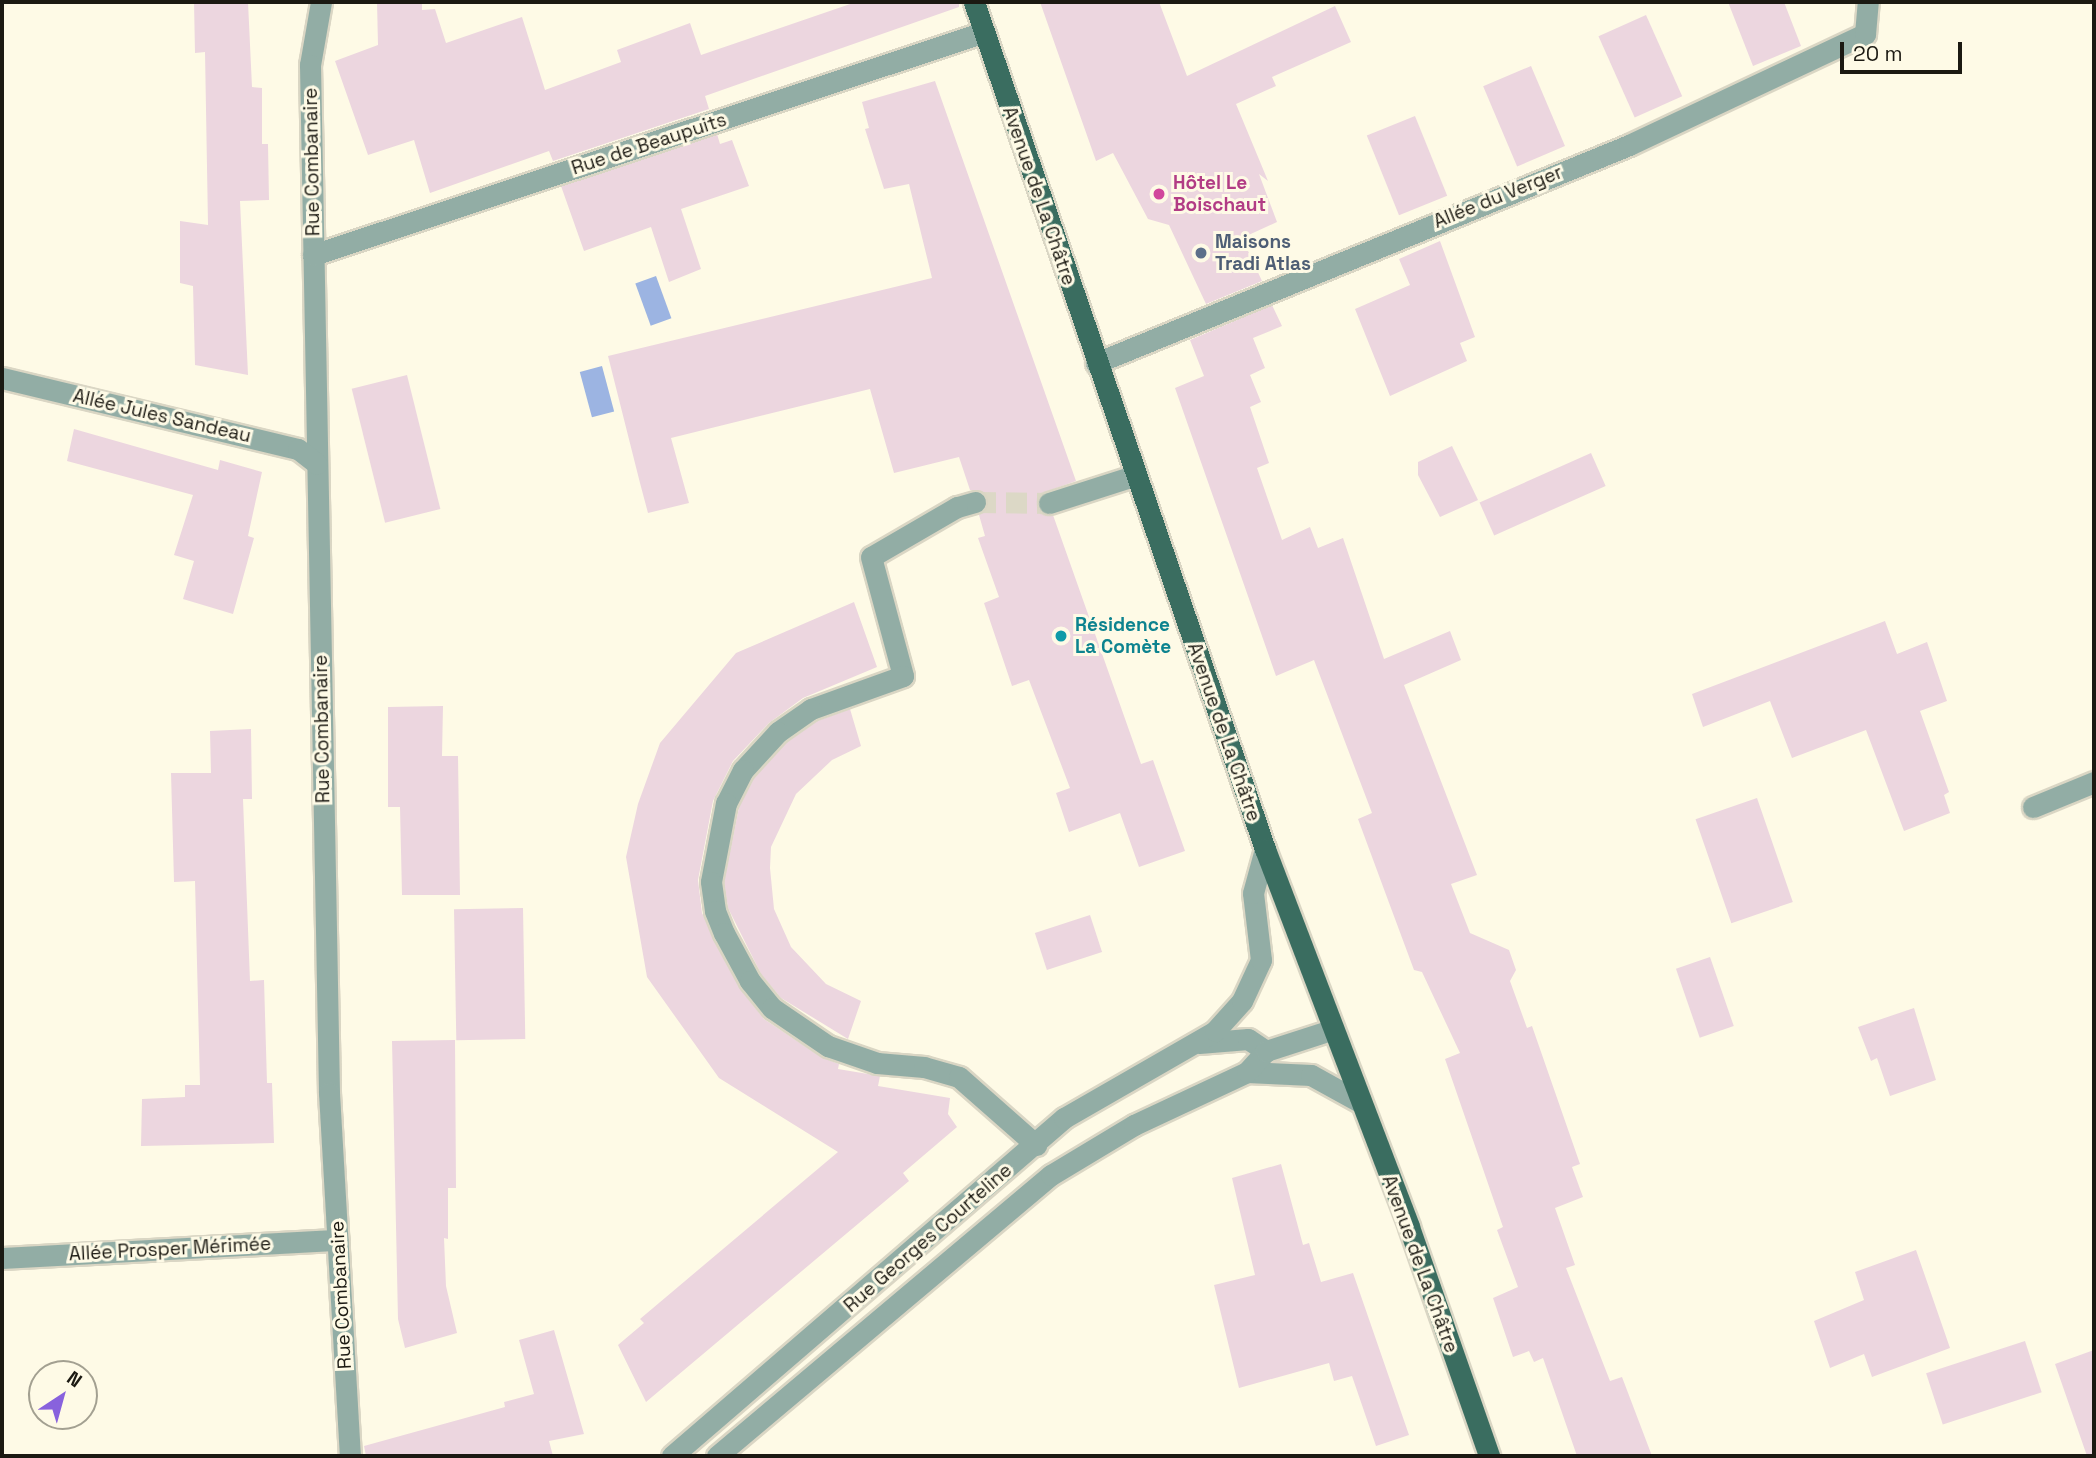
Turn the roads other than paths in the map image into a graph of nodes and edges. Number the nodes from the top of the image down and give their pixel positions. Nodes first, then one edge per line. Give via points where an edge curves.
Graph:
1 (321, 2) edge
2 (974, 2) edge
3 (1868, 2) edge
4 (984, 32) junction
5 (313, 255) junction
6 (1096, 363) junction
7 (2, 378) edge
8 (317, 464) junction
9 (1133, 476) junction
10 (975, 502) tunnel mouth
11 (1049, 503) tunnel mouth
12 (2094, 782) edge
13 (2033, 807) dead end
14 (1265, 849) junction
15 (1331, 1030) junction
16 (1199, 1043) junction
17 (1266, 1051) junction
18 (1247, 1072) junction
19 (1358, 1101) junction
20 (1036, 1145) junction
21 (338, 1240) junction
22 (2, 1258) edge
23 (350, 1456) edge
24 (672, 1456) edge
25 (717, 1456) edge
26 (1489, 1456) edge

1 - 5 street, Rue Combanaire via 310,65
2 - 4 main road, Avenue de La Châtre
3 - 6 street, Allée du Verger via 1865,34 1642,140
4 - 5 street, Rue de Beaupuits
4 - 6 main road, Avenue de La Châtre
5 - 8 street, Rue Combanaire
6 - 9 main road, Avenue de La Châtre
7 - 8 street, Allée Jules Sandeau via 298,449
8 - 21 street, Rue Combanaire via 329,1093
9 - 11 street
9 - 14 main road, Avenue de La Châtre
10 - 20 street via 957,507 870,557 903,676 811,709 778,732 743,770 726,803 711,882 724,933 750,981 772,1008 828,1046 877,1063 924,1067 959,1077
12 - 13 street
14 - 15 main road, Avenue de La Châtre
14 - 16 street, Rue Georges Courteline via 1252,894 1261,960 1241,1000
15 - 17 street, Rue Georges Courteline
15 - 19 main road, Avenue de La Châtre
16 - 17 street, Rue Georges Courteline via 1248,1039
16 - 20 street, Rue Georges Courteline via 1064,1118
17 - 18 street, Rue Georges Courteline
18 - 19 street, Rue Georges Courteline via 1311,1075
18 - 25 street, Rue Georges Courteline via 1134,1125 1051,1175
19 - 26 main road, Avenue de La Châtre via 1409,1227
20 - 24 street, Rue Georges Courteline
21 - 22 street, Allée Prosper Mérimée
21 - 23 street, Rue Combanaire

